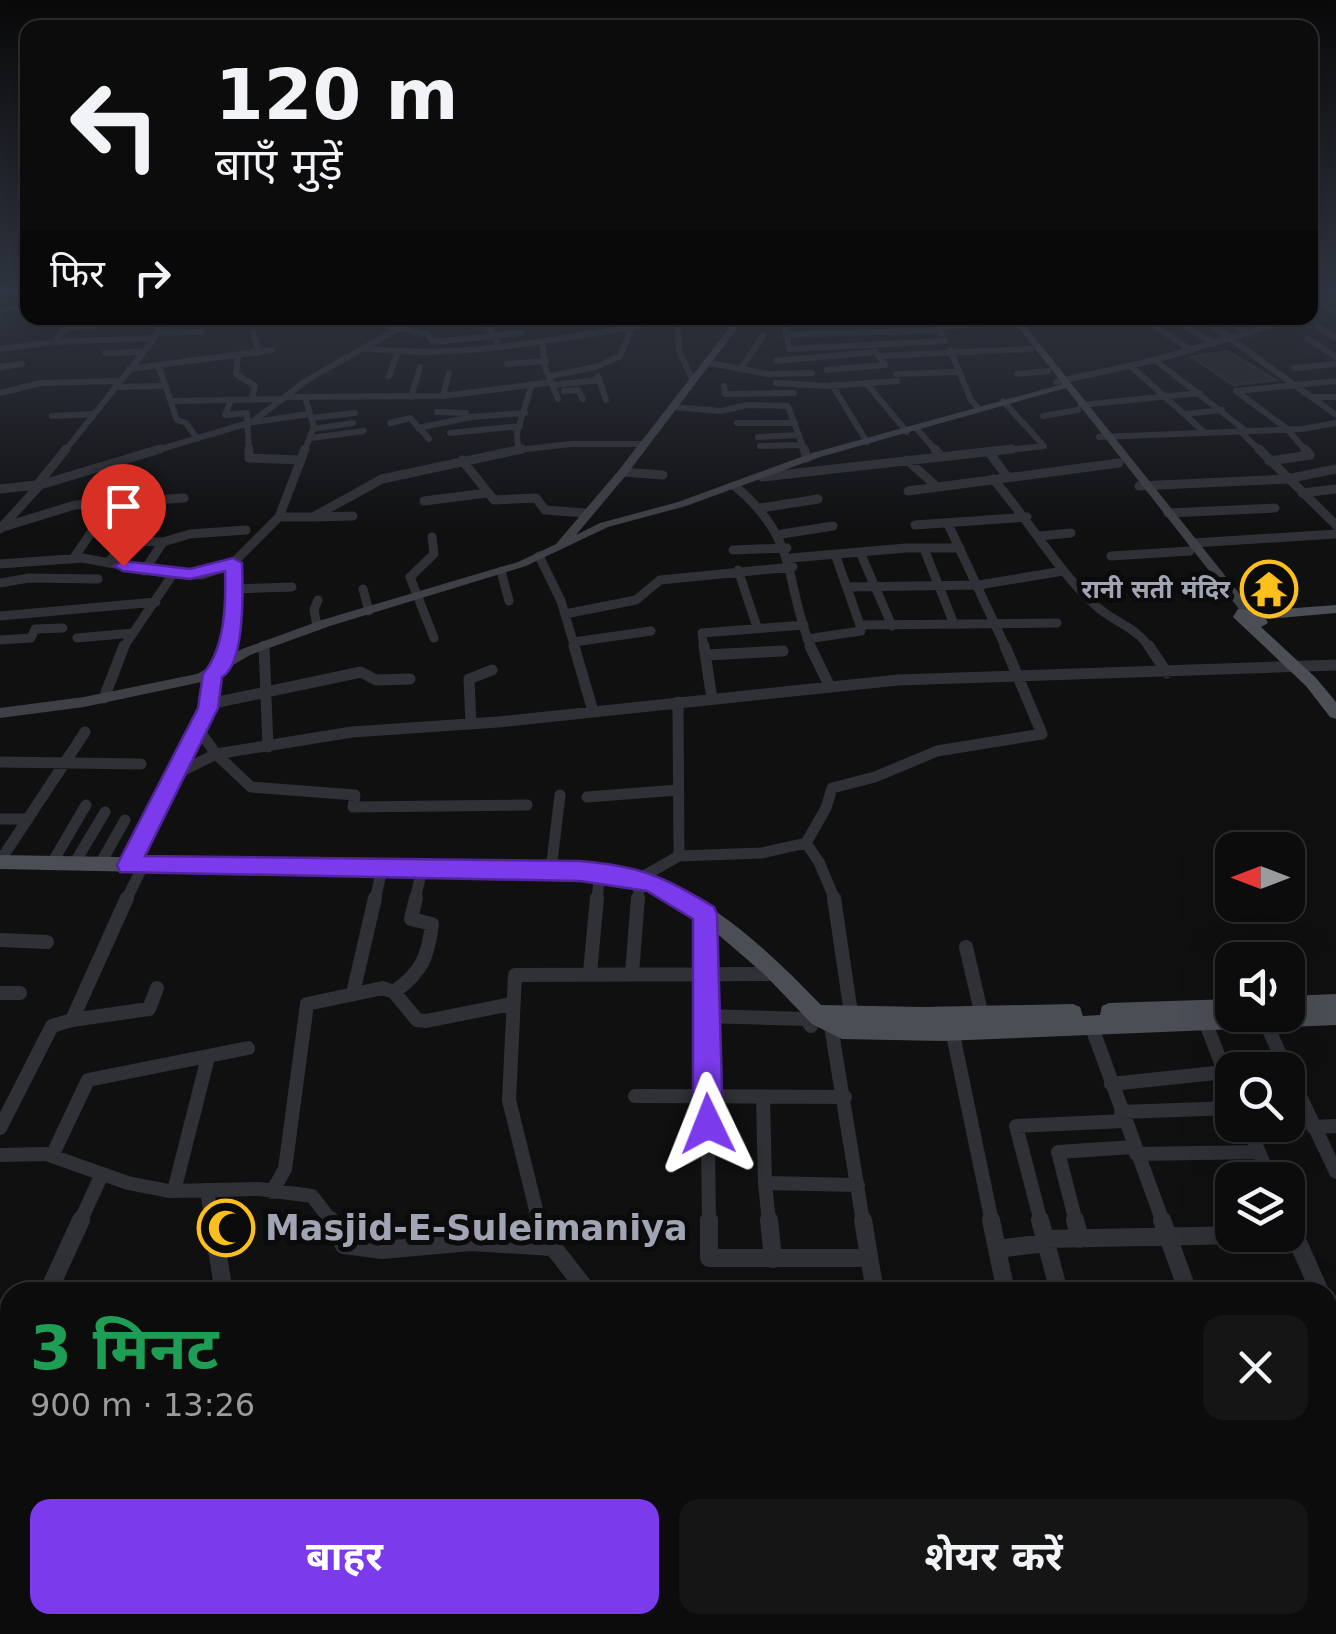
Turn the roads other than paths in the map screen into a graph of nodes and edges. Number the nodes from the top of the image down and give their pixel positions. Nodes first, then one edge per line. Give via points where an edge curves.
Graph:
1 (127, 373) edge
2 (159, 373) edge
3 (236, 373) edge
4 (324, 373) edge
5 (418, 373) edge
6 (449, 373) dead end
7 (549, 373) edge
8 (583, 373) edge
9 (598, 373) edge
10 (687, 373) edge
11 (699, 373) edge
12 (801, 373) edge
13 (812, 373) edge
14 (945, 373) edge
15 (959, 373) edge
16 (1025, 373) edge
17 (1050, 373) edge
18 (1053, 373) edge
19 (1103, 373) edge
20 (1140, 373) edge
21 (1174, 373) edge
22 (1283, 373) edge
23 (768, 374) joint
24 (1017, 374) dead end
25 (44, 376) dead end
26 (600, 380) junction
27 (692, 380) junction
28 (1335, 381) edge
29 (866, 383) junction
30 (38, 384) junction
31 (118, 384) junction
32 (532, 384) junction
33 (806, 384) junction
34 (1061, 384) junction
35 (1298, 384) junction
36 (160, 386) junction
37 (724, 386) dead end
38 (832, 386) junction
39 (553, 387) junction
40 (17, 389) junction
41 (775, 389) junction
42 (794, 392) dead end
43 (0, 393) edge
44 (1200, 393) junction
45 (443, 396) junction
46 (1336, 396) edge
47 (305, 397) junction
48 (411, 397) junction
49 (1166, 397) junction
50 (1311, 397) junction
51 (284, 398) junction
52 (252, 399) junction
53 (583, 399) dead end
54 (231, 400) junction
55 (606, 400) dead end
56 (172, 401) junction
57 (1002, 401) junction
58 (6, 403) dead end
59 (772, 405) junction
60 (672, 407) junction
61 (1079, 407) junction
62 (979, 408) junction
63 (1222, 410) junction
64 (436, 412) dead end
65 (525, 412) junction
66 (93, 414) junction
67 (500, 414) junction
68 (1185, 414) junction
69 (1336, 415) edge
70 (52, 416) dead end
71 (310, 416) junction
72 (1043, 416) dead end
73 (220, 417) dead end
74 (738, 422) dead end
75 (250, 423) junction
76 (390, 423) dead end
77 (795, 423) junction
78 (1336, 423) edge
79 (1322, 425) junction
80 (520, 426) junction
81 (418, 428) junction
82 (226, 430) junction
83 (912, 430) junction
84 (1287, 430) junction
85 (1243, 431) junction
86 (364, 432) dead end
87 (1204, 432) junction
88 (312, 433) junction
89 (450, 433) dead end
90 (1336, 434) edge
91 (1102, 436) junction
92 (196, 437) junction
93 (429, 438) dead end
94 (799, 440) junction
95 (759, 442) dead end
96 (868, 442) junction
97 (645, 444) junction
98 (518, 448) junction
99 (989, 452) junction
100 (1310, 454) junction
101 (940, 455) junction
102 (101, 457) dead end
103 (807, 458) junction
104 (301, 460) junction
105 (462, 460) junction
106 (907, 460) junction
107 (1269, 461) junction
108 (122, 462) junction
109 (1120, 463) junction
110 (101, 469) junction
111 (1331, 470) edge
112 (623, 472) junction
113 (662, 475) dead end
114 (762, 477) junction
115 (1008, 478) junction
116 (993, 479) junction
117 (1287, 479) junction
118 (1336, 481) edge
119 (52, 482) junction
120 (38, 485) junction
121 (121, 485) dead end
122 (935, 485) junction
123 (735, 486) junction
124 (1143, 486) junction
125 (0, 489) edge
126 (1336, 489) edge
127 (70, 490) dead end
128 (908, 491) dead end
129 (1302, 493) junction
130 (488, 494) junction
131 (184, 498) dead end
132 (818, 500) dead end
133 (424, 501) dead end
134 (110, 505) junction
135 (761, 508) junction
136 (1275, 508) dead end
137 (1336, 509) edge
138 (1321, 511) junction
139 (584, 513) junction
140 (1168, 513) junction
141 (354, 516) dead end
142 (279, 517) junction
143 (314, 517) junction
144 (1027, 517) junction
145 (948, 524) junction
146 (1, 525) edge
147 (914, 525) dead end
148 (1336, 525) edge
149 (833, 526) dead end
150 (246, 530) dead end
151 (782, 534) junction
152 (1071, 534) dead end
153 (1336, 534) edge
154 (1040, 536) junction
155 (432, 537) dead end
156 (163, 542) junction
157 (560, 546) junction
158 (1192, 547) junction
159 (960, 548) junction
160 (733, 550) dead end
161 (924, 550) junction
162 (860, 552) junction
163 (835, 554) junction
164 (539, 556) junction
165 (1111, 556) dead end
166 (790, 558) junction
167 (73, 559) junction
168 (108, 561) junction
169 (233, 563) junction
170 (0, 564) edge
171 (738, 570) junction
172 (1063, 570) junction
173 (144, 571) junction
174 (501, 571) junction
175 (173, 574) junction
176 (98, 579) dead end
177 (0, 583) edge
178 (937, 584) junction
179 (877, 586) junction
180 (979, 586) junction
181 (292, 587) dead end
182 (846, 588) junction
183 (234, 589) junction
184 (362, 589) dead end
185 (418, 597) junction
186 (318, 600) dead end
187 (156, 602) junction
188 (508, 602) dead end
189 (369, 610) junction
190 (1336, 613) edge
191 (565, 614) junction
192 (0, 616) edge
193 (1253, 619) junction
194 (1056, 623) dead end
195 (860, 624) junction
196 (954, 624) junction
197 (804, 625) junction
198 (996, 625) junction
199 (318, 626) junction
200 (892, 626) junction
201 (757, 627) junction
202 (62, 628) dead end
203 (651, 631) dead end
204 (134, 633) junction
205 (77, 638) dead end
206 (434, 638) dead end
207 (808, 639) junction
208 (0, 640) edge
209 (574, 642) junction
210 (264, 646) junction
211 (784, 651) dead end
212 (707, 655) junction
213 (1336, 665) edge
214 (1300, 666) junction
215 (492, 670) dead end
216 (218, 671) junction
217 (1167, 673) junction
218 (1019, 678) junction
219 (410, 679) dead end
220 (830, 687) junction
221 (268, 690) junction
222 (1336, 695) edge
223 (104, 698) junction
224 (712, 699) junction
225 (678, 702) junction
226 (209, 704) junction
227 (593, 711) junction
228 (0, 713) edge
229 (1336, 713) edge
230 (471, 724) junction
231 (198, 729) junction
232 (85, 732) dead end
233 (268, 747) junction
234 (216, 754) junction
235 (65, 761) junction
236 (0, 762) edge
237 (141, 764) dead end
238 (174, 775) junction
239 (678, 790) junction
240 (560, 795) dead end
241 (588, 797) dead end
242 (86, 805) dead end
243 (527, 805) dead end
244 (105, 812) dead end
245 (0, 819) edge
246 (28, 819) junction
247 (126, 820) dead end
248 (806, 844) junction
249 (679, 856) junction
250 (0, 862) edge
251 (52, 863) junction
252 (74, 864) junction
253 (100, 864) junction
254 (136, 866) junction
255 (382, 869) junction
256 (422, 869) junction
257 (552, 870) junction
258 (600, 872) junction
259 (640, 878) junction
260 (705, 914) junction
261 (0, 940) edge
262 (47, 942) dead end
263 (966, 946) dead end
264 (590, 973) junction
265 (632, 973) junction
266 (704, 974) junction
267 (777, 974) junction
268 (156, 988) dead end
269 (394, 992) junction
270 (0, 993) edge
271 (20, 994) dead end
272 (353, 994) junction
273 (1336, 1002) edge
274 (512, 1004) junction
275 (1305, 1004) edge
276 (1215, 1009) edge
277 (704, 1016) junction
278 (982, 1016) junction
279 (1336, 1016) edge
280 (1305, 1017) edge
281 (72, 1020) junction
282 (832, 1020) junction
283 (1205, 1021) junction
284 (1215, 1021) edge
285 (1091, 1025) junction
286 (952, 1030) junction
287 (248, 1048) dead end
288 (1217, 1052) edge
289 (208, 1057) junction
290 (1215, 1073) edge
291 (1111, 1084) junction
292 (18, 1091) junction
293 (0, 1093) edge
294 (636, 1096) dead end
295 (707, 1097) junction
296 (844, 1097) junction
297 (762, 1098) junction
298 (1215, 1109) edge
299 (1305, 1109) edge
300 (1122, 1117) junction
301 (1336, 1126) edge
302 (1313, 1127) junction
303 (0, 1128) edge
304 (1255, 1142) edge
305 (1135, 1151) junction
306 (1259, 1152) junction
307 (0, 1155) edge
308 (52, 1156) junction
309 (1263, 1162) edge
310 (1336, 1172) edge
311 (102, 1174) junction
312 (765, 1183) junction
313 (858, 1186) junction
314 (207, 1190) junction
315 (174, 1191) junction
316 (272, 1192) junction
317 (1215, 1236) edge
318 (1170, 1238) junction
319 (1080, 1239) junction
320 (1045, 1241) junction
321 (546, 1247) junction
322 (997, 1248) junction
323 (1301, 1252) edge
324 (870, 1258) junction
325 (773, 1259) junction
326 (53, 1282) edge
327 (222, 1282) edge
328 (582, 1282) edge
329 (874, 1282) edge
330 (1004, 1282) edge
331 (1056, 1282) edge
332 (1185, 1282) edge
333 (1315, 1282) edge

1 - 31 street
2 - 36 street
3 - 52 street via 255,386
4 - 51 street
5 - 48 street
6 - 45 street
7 - 39 street
8 - 39 street
9 - 26 street
10 - 27 street
11 - 27 street
12 - 23 street
13 - 33 street
14 - 29 street
15 - 62 street
16 - 24 street
17 - 34 street
18 - 34 street
19 - 34 street
20 - 49 street
21 - 44 street
22 - 35 street
23 - 41 street
25 - 30 street
26 - 39 street
26 - 55 street
27 - 60 street
28 - 35 street
29 - 38 street
29 - 83 street
30 - 31 street
30 - 40 street
31 - 36 street
31 - 66 street
32 - 39 street
32 - 45 street
32 - 65 street
33 - 38 street
33 - 41 street
34 - 57 street
34 - 61 street
35 - 50 street
35 - 84 street via 1236,391
36 - 56 street
37 - 41 street via 725,394
38 - 96 street
39 - 53 street via 578,390
40 - 43 street
40 - 58 street
41 - 42 street
41 - 59 street
44 - 49 street
44 - 63 street
45 - 48 street
46 - 50 street
47 - 48 street
47 - 51 street
47 - 71 street
49 - 61 street
49 - 68 street
50 - 69 street
51 - 52 street
51 - 75 street
52 - 54 street
54 - 56 street
54 - 75 street via 224,414 246,412
56 - 92 street via 177,420
57 - 62 street
57 - 99 street via 1045,445
59 - 60 street
59 - 77 street via 788,406
60 - 97 street
61 - 72 street
61 - 91 street
62 - 83 street
63 - 68 street
63 - 85 street
64 - 67 street
65 - 67 street
65 - 80 street
66 - 70 street
66 - 120 street
67 - 81 street
68 - 87 street
71 - 75 street
71 - 88 street
71 - 88 street via 354,418
73 - 82 street
74 - 77 street
75 - 82 street
75 - 104 street via 252,460
76 - 81 street via 409,418
77 - 94 street
78 - 79 street
79 - 84 street
79 - 90 street
80 - 89 street
80 - 98 street
81 - 93 street
82 - 92 street
83 - 96 street
83 - 101 street
84 - 85 street
84 - 100 street
85 - 87 street
85 - 107 street
86 - 88 street
87 - 91 street
88 - 104 street
91 - 109 street
91 - 124 street
92 - 108 street
94 - 95 street
94 - 103 street
96 - 103 street
97 - 98 street
97 - 112 street
98 - 105 street
99 - 101 street
99 - 115 street
100 - 107 street
100 - 111 street
101 - 106 street
102 - 110 street
103 - 114 street
104 - 142 street
105 - 130 street
105 - 143 street via 382,479
106 - 114 street
106 - 122 street
107 - 117 street
108 - 110 street
108 - 121 street
109 - 115 street
109 - 124 street
110 - 119 street
111 - 117 street
111 - 118 street
112 - 113 street
112 - 139 street
114 - 123 street
115 - 116 street
116 - 122 street
116 - 144 street
117 - 124 street
117 - 129 street
119 - 120 street
119 - 127 street
120 - 125 street
120 - 146 street
122 - 128 street
123 - 135 street
123 - 157 street via 604,525
124 - 140 street
124 - 158 street
126 - 129 street
129 - 138 street
130 - 133 street
130 - 139 street via 536,498 545,510
131 - 134 street
132 - 135 street
134 - 146 street via 72,506
134 - 167 street
135 - 151 street
136 - 140 street
137 - 138 street
138 - 148 street
139 - 157 street
140 - 158 street
141 - 143 street
142 - 143 street
142 - 169 street
144 - 145 street
144 - 154 street
145 - 147 street
145 - 159 street
149 - 151 street
150 - 156 street
151 - 166 street
152 - 154 street
153 - 158 street
154 - 172 street
155 - 185 street via 434,554 410,577
156 - 168 street via 128,541
156 - 173 street
157 - 164 street
158 - 165 street
158 - 193 street
159 - 161 street
159 - 180 street
160 - 166 street
161 - 162 street
161 - 178 street
162 - 163 street
162 - 179 street
163 - 166 street
163 - 182 street
164 - 174 street
164 - 191 street
166 - 171 street
166 - 197 street
167 - 168 street
167 - 170 street
168 - 173 street
169 - 175 street
169 - 183 street
171 - 191 street via 660,580 636,600
171 - 201 street
172 - 180 street
172 - 217 street via 1098,608 1142,636
173 - 175 street
174 - 185 street
174 - 188 street
175 - 187 street
176 - 177 street
178 - 179 street
178 - 180 street
178 - 196 street
179 - 182 street
179 - 200 street
180 - 198 street
181 - 183 street
182 - 195 street
183 - 216 street via 234,622
184 - 189 street
185 - 189 street
185 - 206 street
186 - 199 street
187 - 192 street
187 - 204 street
189 - 199 street
190 - 193 main road
191 - 209 street
193 - 214 main road
194 - 198 street
195 - 200 street
195 - 207 street via 861,631
196 - 198 street
196 - 200 street
197 - 201 street
197 - 207 street
198 - 218 street
199 - 210 street
201 - 212 street via 702,634
202 - 208 street
203 - 209 street
204 - 205 street
204 - 223 street
207 - 220 street
209 - 227 street
210 - 216 street
210 - 221 street
211 - 212 street
212 - 224 street
213 - 214 street
214 - 217 street
214 - 222 main road
214 - 229 main road
215 - 230 street via 470,679
216 - 223 street
216 - 226 street
217 - 218 street
218 - 220 street
218 - 248 street via 1042,734 937,751 832,788
219 - 221 street via 376,680 361,672
220 - 224 street
221 - 226 street
221 - 233 street
223 - 228 street
224 - 225 street
225 - 227 street
225 - 239 street
226 - 231 street
227 - 230 street
230 - 233 street via 352,732
231 - 234 street
231 - 238 street
232 - 235 street
233 - 234 street
234 - 238 street
234 - 243 street via 251,787 355,795 353,807
235 - 236 street
235 - 237 street
235 - 246 street
238 - 254 street
239 - 241 street
239 - 249 street
240 - 257 street
242 - 251 street
244 - 252 street
245 - 246 street
246 - 250 street
247 - 253 street
248 - 249 street
248 - 282 street via 834,892
249 - 259 street
250 - 251 main road
251 - 252 main road
252 - 253 main road
253 - 254 main road
254 - 255 main road
254 - 281 street
255 - 256 main road
255 - 272 street
256 - 257 main road
256 - 269 street via 411,919 432,924 426,966
257 - 258 main road
258 - 259 main road
258 - 264 street
259 - 260 main road
259 - 265 street
260 - 266 street
260 - 267 main road
261 - 262 street
263 - 278 street
264 - 265 street
264 - 274 street via 515,975
265 - 266 street
266 - 267 street
266 - 277 street
267 - 282 main road
268 - 281 street via 148,1009
269 - 272 street via 370,988
269 - 274 street via 410,1014 426,1021
270 - 271 street
272 - 316 street via 307,1004 284,1169
273 - 275 main road
274 - 321 street via 508,1100
276 - 278 main road
277 - 282 street
277 - 295 street
278 - 282 main road
279 - 280 main road
281 - 292 street via 52,1026
282 - 286 main road
282 - 296 street
283 - 284 main road
283 - 285 main road
283 - 288 street
285 - 286 main road
285 - 291 street
286 - 322 street
287 - 289 street
289 - 308 street via 88,1080
289 - 315 street
290 - 291 street
291 - 300 street
292 - 293 street
292 - 303 street
294 - 295 street
295 - 297 street
295 - 325 street via 708,1258
296 - 297 street
296 - 313 street
297 - 312 street
298 - 300 street
299 - 302 street
300 - 305 street
300 - 320 street via 1016,1126
301 - 302 street
302 - 310 street
304 - 306 street
305 - 306 street
305 - 318 street
305 - 319 street via 1058,1152
306 - 309 street
307 - 308 street
308 - 311 street
311 - 315 street
311 - 326 street
312 - 313 street
312 - 325 street
313 - 324 street
314 - 315 street
314 - 316 street
314 - 327 street
316 - 321 street via 312,1196 344,1245 360,1250 445,1243
317 - 318 street
318 - 319 street
318 - 332 street
319 - 320 street
320 - 322 street
320 - 331 street
321 - 328 street via 566,1258
322 - 330 street
323 - 333 street
324 - 325 street
324 - 329 street

